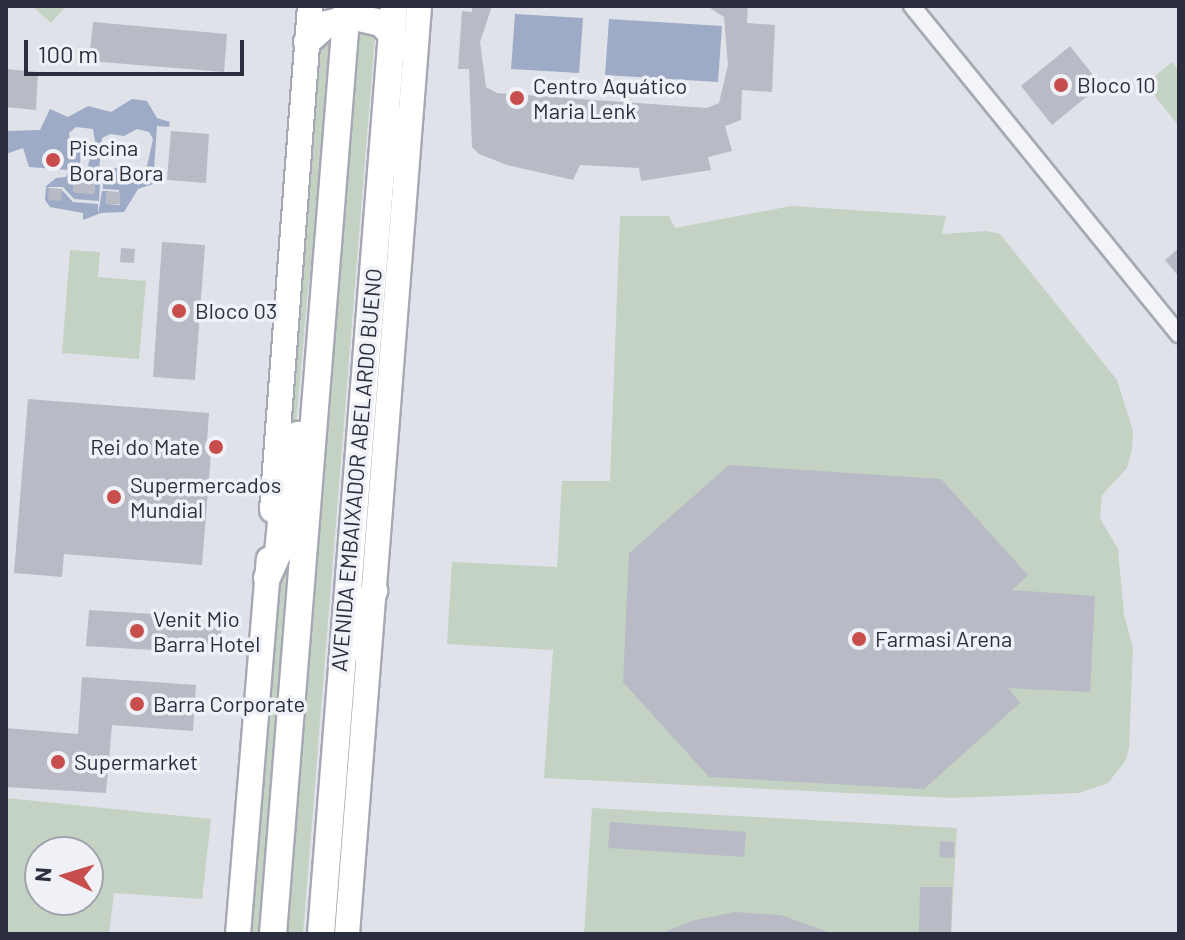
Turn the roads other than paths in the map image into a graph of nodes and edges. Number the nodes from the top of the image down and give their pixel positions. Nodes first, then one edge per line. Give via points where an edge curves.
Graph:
1 (310, 6) edge
2 (394, 6) edge
3 (419, 6) edge
4 (912, 6) edge
5 (346, 11) edge
6 (393, 33) junction
7 (307, 42) junction
8 (405, 171) junction
9 (326, 250) junction
10 (1179, 334) edge
11 (267, 578) junction
12 (374, 591) junction
13 (325, 885) junction
14 (238, 934) edge
15 (273, 934) edge
16 (321, 934) edge
17 (347, 934) edge

1 - 7 main road
2 - 6 highway, AVENIDA EMBAIXADOR ABELARDO BUENO
3 - 8 main road, AVENIDA EMBAIXADOR ABELARDO BUENO
4 - 10 street
5 - 6 highway
5 - 7 highway
5 - 9 highway, AVENIDA EMBAIXADOR ABELARDO BUENO
6 - 8 highway via 404,63 398,144
6 - 13 highway, AVENIDA EMBAIXADOR ABELARDO BUENO
7 - 11 main road
8 - 12 main road, AVENIDA EMBAIXADOR ABELARDO BUENO
9 - 11 highway via 312,311 301,424 283,501 278,553
9 - 15 highway, AVENIDA EMBAIXADOR ABELARDO BUENO
11 - 14 main road
12 - 13 highway via 362,616 336,843
12 - 17 main road, AVENIDA EMBAIXADOR ABELARDO BUENO
13 - 16 highway, AVENIDA EMBAIXADOR ABELARDO BUENO

